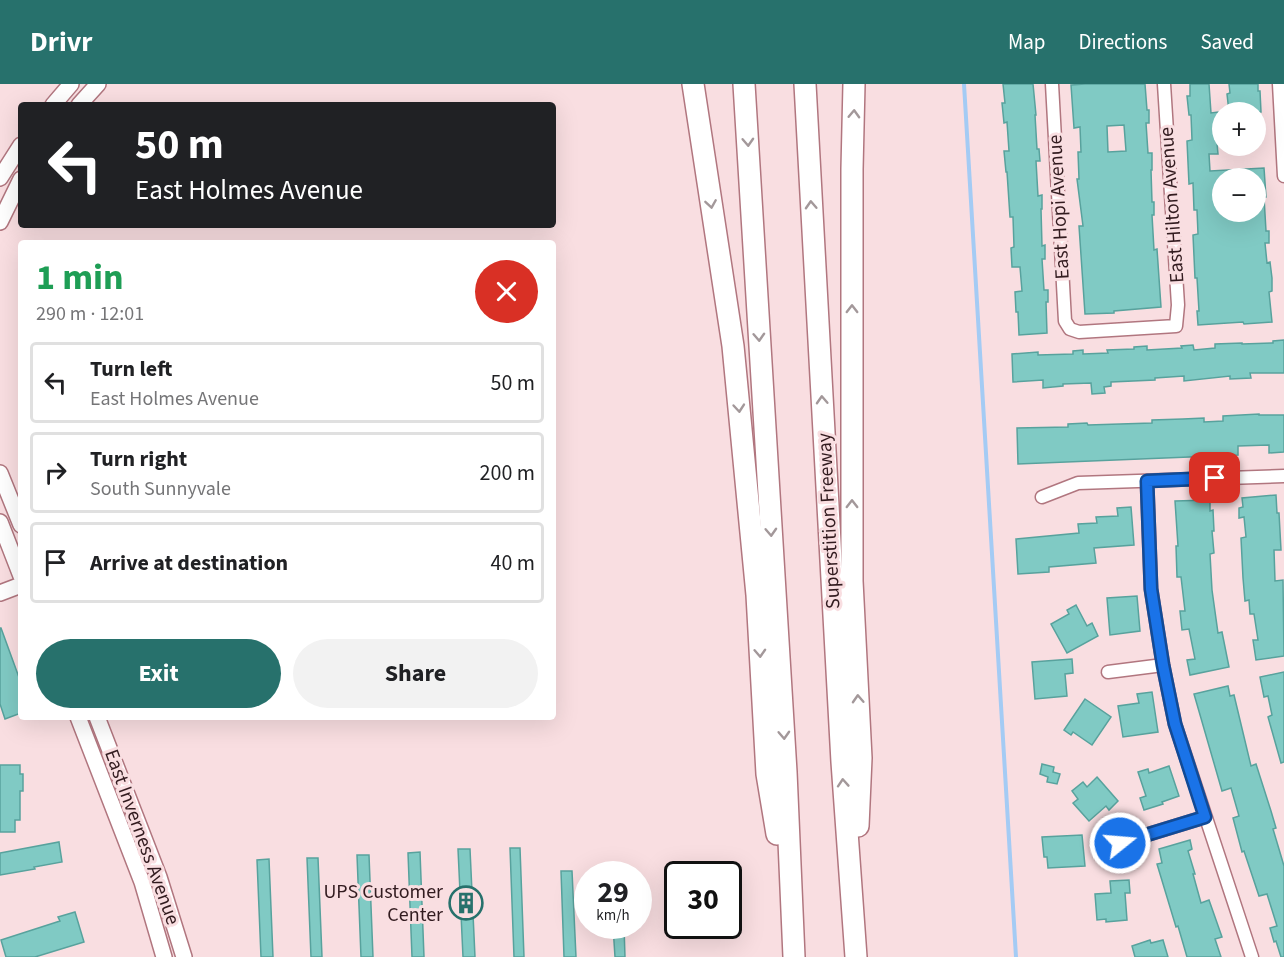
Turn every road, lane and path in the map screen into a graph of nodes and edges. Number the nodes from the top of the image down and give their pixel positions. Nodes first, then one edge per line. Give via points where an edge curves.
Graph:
1 (71, 84) edge
2 (98, 84) edge
3 (693, 84) edge
4 (744, 84) edge
5 (805, 84) edge
6 (855, 84) edge
7 (1052, 84) edge
8 (1164, 84) edge
9 (1279, 84) edge
10 (56, 102) edge
11 (82, 102) edge
12 (18, 150) edge
13 (1284, 176) edge
14 (0, 178) edge
15 (18, 185) edge
16 (0, 222) edge
17 (1176, 326) joint
18 (0, 473) edge
19 (1284, 476) edge
20 (1147, 481) junction
21 (1042, 497) dead end
22 (18, 518) edge
23 (0, 522) edge
24 (18, 568) edge
25 (18, 586) edge
26 (0, 593) edge
27 (1163, 665) junction
28 (1108, 672) dead end
29 (79, 720) edge
30 (98, 720) edge
31 (1205, 817) junction
32 (1120, 843) dead end
33 (159, 877) junction
34 (142, 882) junction
35 (854, 925) junction
36 (792, 929) junction
37 (164, 957) edge
38 (184, 957) edge
39 (794, 957) edge
40 (856, 957) edge
41 (1252, 957) edge

1 - 10 street
2 - 11 street
3 -> 36 highway via 733,346 757,595 767,774
4 -> 36 highway
35 -> 5 highway, Superstition Freeway
35 -> 6 highway via 861,758 852,581
7 - 17 street, East Hopi Avenue via 1065,321 1070,329 1079,332
8 - 17 street, East Hilton Avenue via 1178,305
9 - 13 street
12 - 14 street
15 - 16 street
18 - 22 street
19 - 20 street
20 - 21 street via 1078,483
20 - 27 street via 1151,589
23 - 24 street
25 - 26 street
27 - 28 street
27 - 31 street via 1175,724
29 - 34 street, East Inverness Avenue
30 - 33 street, East Inverness Avenue
31 - 32 street
31 - 41 street
33 - 34 street
33 - 38 street, East Inverness Avenue
34 - 37 street, East Inverness Avenue
35 - 40 highway, Superstition Freeway
36 - 39 highway

